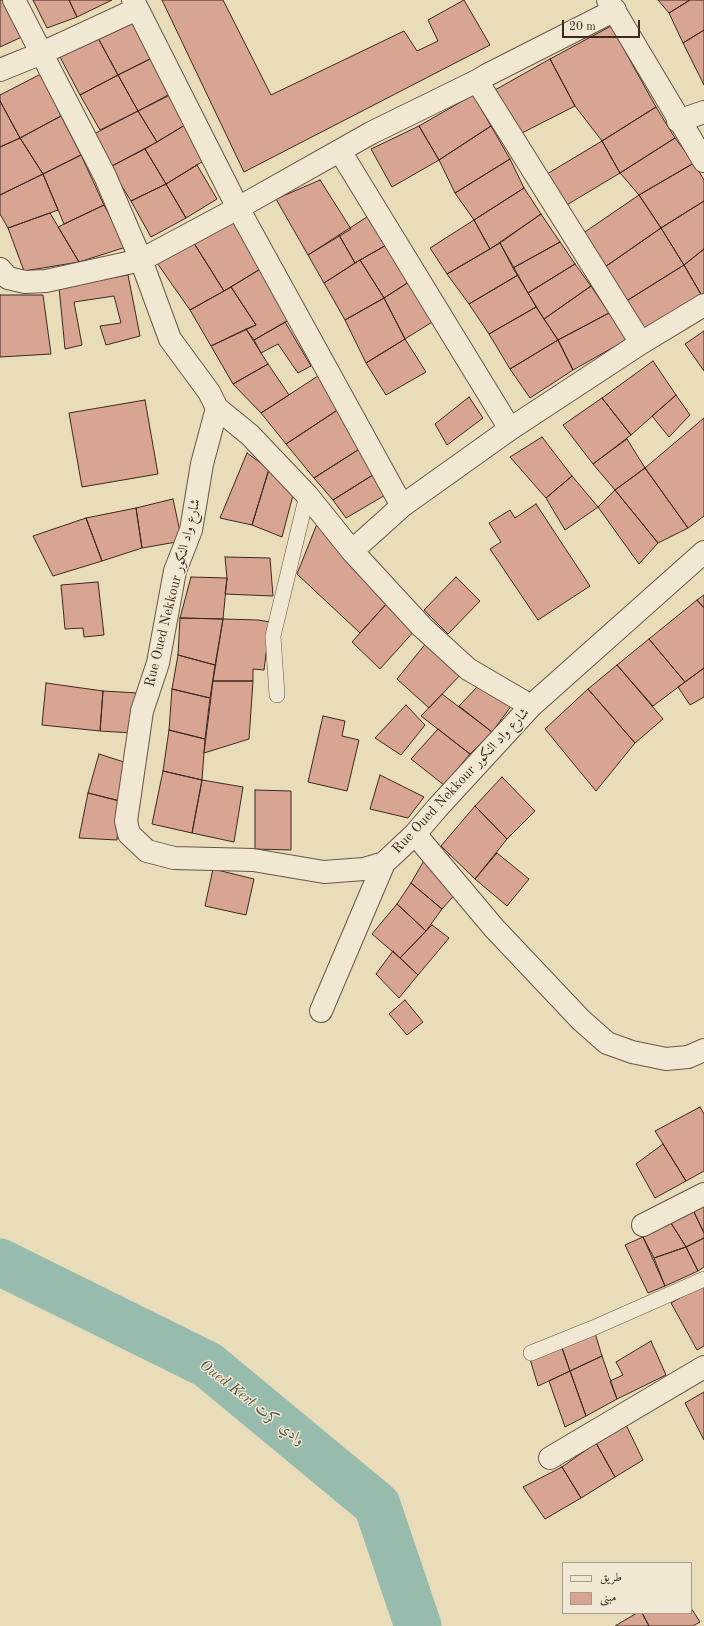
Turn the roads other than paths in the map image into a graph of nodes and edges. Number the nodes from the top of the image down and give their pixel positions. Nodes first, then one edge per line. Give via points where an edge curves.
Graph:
1 (14, 0) edge
2 (135, 5) edge
3 (611, 5) edge
4 (42, 53) junction
5 (0, 70) edge
6 (477, 81) junction
7 (704, 112) edge
8 (678, 121) junction
9 (340, 151) junction
10 (704, 162) edge
11 (238, 208) junction
12 (141, 260) junction
13 (0, 269) edge
14 (704, 305) edge
15 (641, 343) junction
16 (217, 408) junction
17 (510, 429) junction
18 (306, 495) junction
19 (402, 506) junction
20 (352, 551) junction
21 (704, 552) edge
22 (277, 695) dead end
23 (531, 706) junction
24 (415, 834) junction
25 (384, 863) junction
26 (321, 1011) dead end
27 (704, 1050) edge
28 (704, 1194) edge
29 (643, 1224) dead end
30 (704, 1279) edge
31 (531, 1353) dead end
32 (704, 1367) edge
33 (550, 1458) dead end

1 - 4 street
2 - 4 street
2 - 11 street
3 - 6 street
3 - 8 street
4 - 5 street
4 - 12 street via 104,176
6 - 9 street
6 - 15 street
7 - 8 street
8 - 10 street
9 - 11 street
9 - 17 street
11 - 12 street
11 - 19 street
12 - 13 street via 46,281 25,282 8,278
12 - 16 street via 170,339 209,392
14 - 15 street
15 - 17 street
16 - 18 street via 250,435
16 - 25 street, Rue Oued Nekkour شارع واد النکور via 202,464 191,530 175,571 158,663 142,711 126,821 129,834 147,851 174,858 253,860 324,872 364,869
17 - 19 street
18 - 20 street
18 - 22 lane via 274,636
19 - 20 street
20 - 23 street via 422,627 468,669
21 - 23 street, Rue Oued Nekkour شارع واد النکور
23 - 24 street, Rue Oued Nekkour شارع واد النکور
24 - 25 street, Rue Oued Nekkour شارع واد النکور
24 - 27 street via 494,928 581,1020 607,1043 632,1052 666,1059 688,1056
25 - 26 street
28 - 29 street
30 - 31 lane
32 - 33 street

